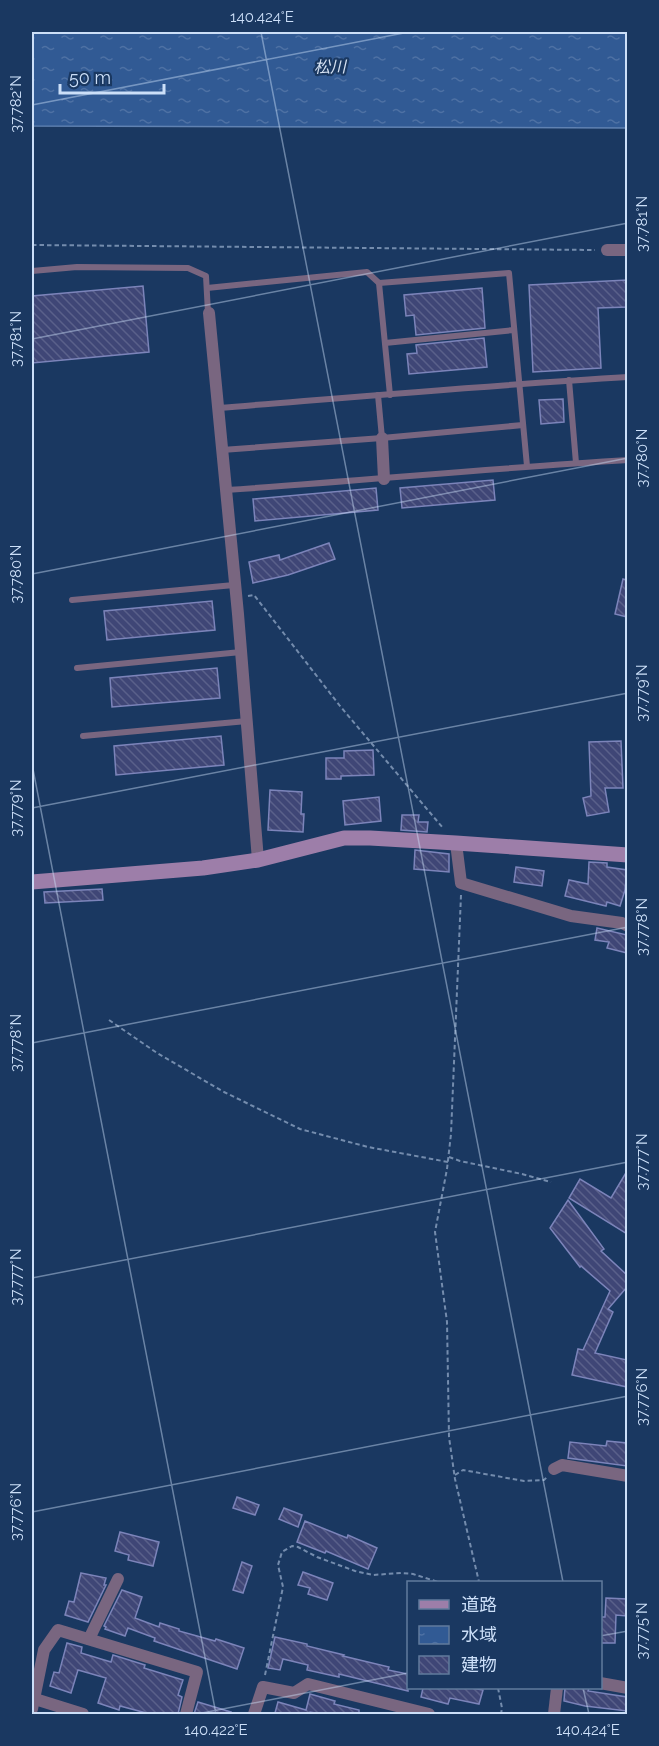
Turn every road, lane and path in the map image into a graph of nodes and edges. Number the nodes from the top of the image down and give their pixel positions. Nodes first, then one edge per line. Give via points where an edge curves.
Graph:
1 (32, 245) edge
2 (607, 250) joint
3 (627, 250) edge
4 (32, 271) edge
5 (379, 283) junction
6 (207, 288) junction
7 (208, 313) joint
8 (514, 330) junction
9 (385, 343) junction
10 (627, 377) edge
11 (569, 380) junction
12 (520, 383) junction
13 (378, 395) junction
14 (390, 395) junction
15 (217, 408) junction
16 (523, 425) junction
17 (382, 438) junction
18 (221, 450) junction
19 (627, 460) edge
20 (576, 463) junction
21 (527, 466) junction
22 (384, 479) junction
23 (226, 490) junction
24 (235, 591) junction
25 (72, 600) dead end
26 (241, 652) junction
27 (77, 668) dead end
28 (247, 721) junction
29 (83, 736) dead end
30 (451, 842) junction
31 (627, 855) edge
32 (258, 860) junction
33 (32, 882) edge
34 (461, 883) junction
35 (627, 926) edge
36 (109, 1020) dead end
37 (449, 1157) junction
38 (448, 1162) junction
39 (550, 1182) dead end
40 (554, 1470) joint
41 (454, 1475) junction
42 (627, 1476) edge
43 (118, 1579) dead end
44 (435, 1581) edge
45 (479, 1581) edge
46 (88, 1639) junction
47 (602, 1683) edge
48 (263, 1687) junction
49 (627, 1688) edge
50 (498, 1689) edge
51 (557, 1689) edge
52 (33, 1704) edge
53 (385, 1709) edge
54 (83, 1714) edge
55 (186, 1714) edge
56 (254, 1714) edge
57 (429, 1714) edge
58 (501, 1714) edge
59 (554, 1714) edge

1 - 2 path
2 - 3 street
4 - 6 lane via 77,267 189,268 206,276
5 - 6 lane via 367,272
5 - 8 lane via 509,273
5 - 9 lane
6 - 7 lane
7 - 15 street
8 - 9 lane
8 - 12 lane
9 - 14 lane
10 - 11 lane
11 - 12 lane
11 - 20 lane
12 - 14 lane
12 - 16 lane
13 - 14 lane
13 - 15 lane
13 - 17 lane
15 - 18 street
16 - 17 lane
16 - 21 lane
17 - 18 lane
17 - 22 street
18 - 23 street
19 - 20 lane
20 - 21 lane
21 - 22 lane
22 - 23 lane
23 - 24 street
24 - 25 lane
24 - 26 street
24 - 30 path via 254,595
26 - 27 lane
26 - 28 street
28 - 29 lane
28 - 32 street
30 - 31 street
30 - 32 street via 344,838
30 - 34 street
32 - 33 street
34 - 35 street via 570,916
34 - 37 path
36 - 38 path via 224,1092 300,1129
37 - 38 path
37 - 39 path
38 - 41 path via 435,1232 447,1322 449,1437
40 - 41 path via 544,1480 524,1481 463,1470
40 - 42 street via 562,1465
41 - 45 path
43 - 46 street
44 - 48 path via 413,1574 374,1575 355,1571 298,1547 282,1552 278,1565 283,1587
46 - 52 street via 58,1630 44,1650
46 - 55 street via 197,1672
47 - 49 street
48 - 53 street via 294,1693 308,1684
48 - 56 street
50 - 58 path
51 - 59 street
52 - 54 street
53 - 57 street

